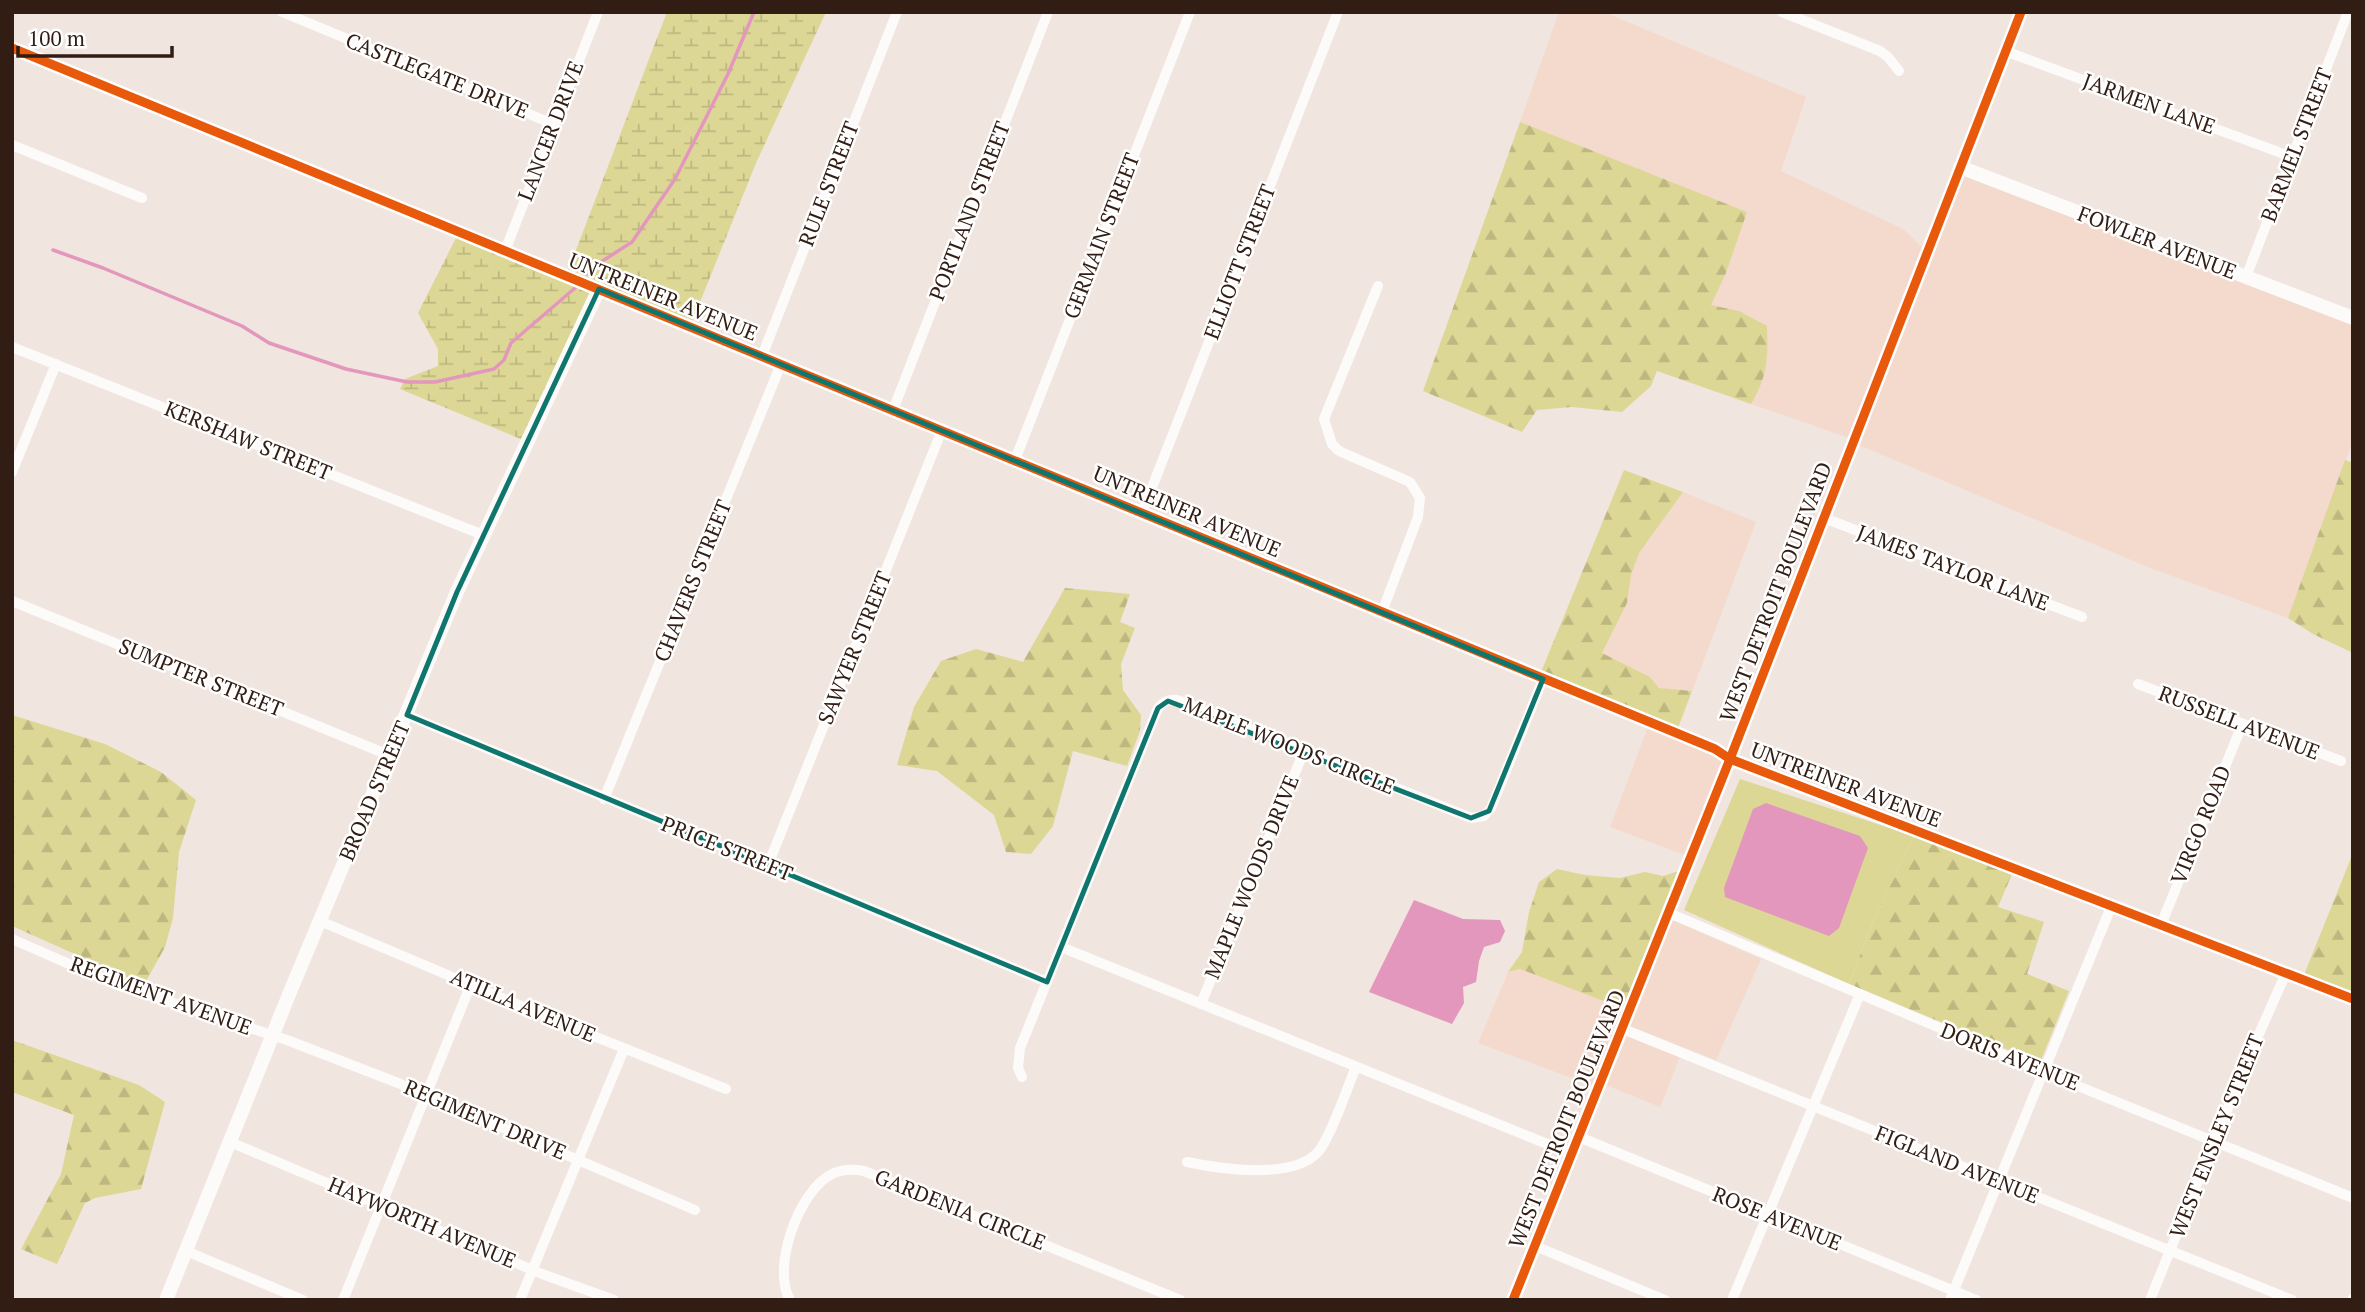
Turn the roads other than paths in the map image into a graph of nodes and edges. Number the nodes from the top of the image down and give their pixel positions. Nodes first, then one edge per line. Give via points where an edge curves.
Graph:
1 (282, 12) edge
2 (598, 12) edge
3 (897, 12) edge
4 (1048, 12) edge
5 (1190, 12) edge
6 (1338, 12) edge
7 (1782, 12) edge
8 (2021, 12) edge
9 (2348, 12) edge
10 (12, 48) edge
11 (2006, 51) junction
12 (1899, 71) dead end
13 (553, 124) junction
14 (12, 145) edge
15 (2292, 157) junction
16 (1960, 167) junction
17 (142, 198) dead end
18 (505, 251) junction
19 (2246, 277) junction
20 (1378, 286) dead end
21 (599, 289) junction
22 (2353, 318) edge
23 (12, 347) edge
24 (762, 356) junction
25 (56, 364) junction
26 (781, 364) junction
27 (893, 410) junction
28 (942, 430) junction
29 (1015, 460) junction
30 (12, 472) edge
31 (1142, 513) junction
32 (1824, 518) junction
33 (483, 535) junction
34 (12, 601) edge
35 (1382, 612) junction
36 (2082, 618) dead end
37 (1543, 679) junction
38 (2138, 684) dead end
39 (407, 715) junction
40 (2242, 724) junction
41 (1304, 751) junction
42 (391, 756) junction
43 (1730, 759) junction
44 (2340, 761) dead end
45 (604, 799) junction
46 (768, 865) junction
47 (2111, 907) junction
48 (1669, 913) junction
49 (320, 921) junction
50 (2161, 925) junction
51 (12, 939) edge
52 (1061, 947) junction
53 (2286, 973) junction
54 (1047, 982) junction
55 (471, 984) junction
56 (1860, 994) junction
57 (2353, 999) edge
58 (1201, 1003) junction
59 (1623, 1029) junction
60 (272, 1035) junction
61 (624, 1049) junction
62 (1356, 1067) junction
63 (2043, 1070) junction
64 (1022, 1077) dead end
65 (726, 1089) dead end
66 (427, 1096) junction
67 (1812, 1106) junction
68 (1579, 1137) junction
69 (2214, 1141) junction
70 (230, 1142) junction
71 (1572, 1154) junction
72 (577, 1159) junction
73 (1186, 1162) dead end
74 (1999, 1182) junction
75 (2353, 1198) edge
76 (382, 1206) junction
77 (695, 1210) dead end
78 (1767, 1214) junction
79 (1535, 1246) junction
80 (2169, 1250) junction
81 (186, 1251) junction
82 (532, 1269) junction
83 (1952, 1295) edge
84 (166, 1300) edge
85 (303, 1300) edge
86 (344, 1300) edge
87 (520, 1300) edge
88 (614, 1300) edge
89 (790, 1300) edge
90 (1180, 1300) edge
91 (1513, 1300) edge
92 (1665, 1300) edge
93 (1732, 1300) edge
94 (1976, 1300) edge
95 (2150, 1300) edge
96 (2292, 1300) edge

1 - 13 street, CASTLEGATE DRIVE
2 - 13 street, LANCER DRIVE
3 - 24 street, RULE STREET
4 - 27 street, PORTLAND STREET
5 - 29 street, GERMAIN STREET
6 - 31 street, ELLIOTT STREET
7 - 12 street via 1880,51
8 - 11 street, WEST DETROIT BOULEVARD
9 - 15 street, BARMEL STREET
10 - 18 street, UNTREINER AVENUE
11 - 15 street, JARMEN LANE
11 - 16 street, WEST DETROIT BOULEVARD
13 - 18 street, LANCER DRIVE
14 - 17 street
15 - 19 street, BARMEL STREET
16 - 19 street, FOWLER AVENUE
16 - 32 street, WEST DETROIT BOULEVARD
18 - 21 street, UNTREINER AVENUE
19 - 22 street, FOWLER AVENUE
20 - 35 street via 1324,419 1339,451 1410,482 1420,498 1418,517
21 - 24 street, UNTREINER AVENUE
21 - 33 street, BROAD STREET
23 - 25 street, KERSHAW STREET
24 - 26 street, UNTREINER AVENUE
25 - 30 street
25 - 33 street, KERSHAW STREET
26 - 27 street, UNTREINER AVENUE
26 - 45 street, CHAVERS STREET
27 - 28 street, UNTREINER AVENUE
28 - 29 street, UNTREINER AVENUE
28 - 46 street, SAWYER STREET
29 - 31 street, UNTREINER AVENUE
31 - 35 street, UNTREINER AVENUE
32 - 36 street, JAMES TAYLOR LANE
32 - 43 street, WEST DETROIT BOULEVARD
33 - 39 street, BROAD STREET
34 - 42 street, SUMPTER STREET
35 - 37 street, UNTREINER AVENUE
37 - 41 street, MAPLE WOODS CIRCLE via 1491,808 1478,818
37 - 43 street, UNTREINER AVENUE
38 - 40 street, RUSSELL AVENUE
39 - 42 street, BROAD STREET
39 - 45 street, PRICE STREET
40 - 44 street, RUSSELL AVENUE
40 - 50 street, VIRGO ROAD
41 - 52 street, MAPLE WOODS CIRCLE via 1180,701 1163,703
41 - 58 street, MAPLE WOODS DRIVE
42 - 49 street, BROAD STREET
43 - 47 street, UNTREINER AVENUE
43 - 48 street, WEST DETROIT BOULEVARD
45 - 46 street, PRICE STREET
46 - 54 street, PRICE STREET
47 - 50 street, UNTREINER AVENUE
47 - 63 street
48 - 56 street, DORIS AVENUE
48 - 59 street, WEST DETROIT BOULEVARD
49 - 55 street, ATILLA AVENUE
49 - 60 street, BROAD STREET
50 - 53 street, UNTREINER AVENUE
51 - 60 street, REGIMENT AVENUE via 117,985
52 - 54 street, MAPLE WOODS CIRCLE
52 - 58 street
53 - 57 street, UNTREINER AVENUE
53 - 69 street, WEST ENSLEY STREET
54 - 64 street, MAPLE WOODS CIRCLE via 1020,1048
55 - 61 street, ATILLA AVENUE
55 - 66 street
56 - 63 street, DORIS AVENUE
56 - 67 street
58 - 62 street
59 - 67 street, FIGLAND AVENUE
59 - 68 street, WEST DETROIT BOULEVARD
60 - 66 street, REGIMENT DRIVE
60 - 70 street, BROAD STREET
61 - 65 street, ATILLA AVENUE
61 - 72 street
62 - 71 street
62 - 73 street via 1324,1142 1310,1159 1269,1170
63 - 69 street, DORIS AVENUE
63 - 74 street
66 - 72 street, REGIMENT DRIVE
66 - 76 street
67 - 74 street, FIGLAND AVENUE
67 - 78 street
68 - 71 street, WEST DETROIT BOULEVARD
68 - 78 street, ROSE AVENUE
69 - 75 street, DORIS AVENUE
69 - 80 street, WEST ENSLEY STREET
70 - 76 street, HAYWORTH AVENUE
70 - 81 street, BROAD STREET
71 - 79 street, WEST DETROIT BOULEVARD
72 - 77 street, REGIMENT DRIVE
72 - 82 street
74 - 80 street, FIGLAND AVENUE
74 - 83 street
76 - 82 street, HAYWORTH AVENUE
76 - 86 street
78 - 83 street, ROSE AVENUE
78 - 93 street
79 - 91 street, WEST DETROIT BOULEVARD
79 - 92 street
80 - 95 street, WEST ENSLEY STREET
80 - 96 street, FIGLAND AVENUE
81 - 84 street, BROAD STREET
81 - 85 street
82 - 87 street
82 - 88 street, HAYWORTH AVENUE
83 - 94 street, ROSE AVENUE
89 - 90 street, GARDENIA CIRCLE via 782,1274 796,1221 824,1179 853,1169

